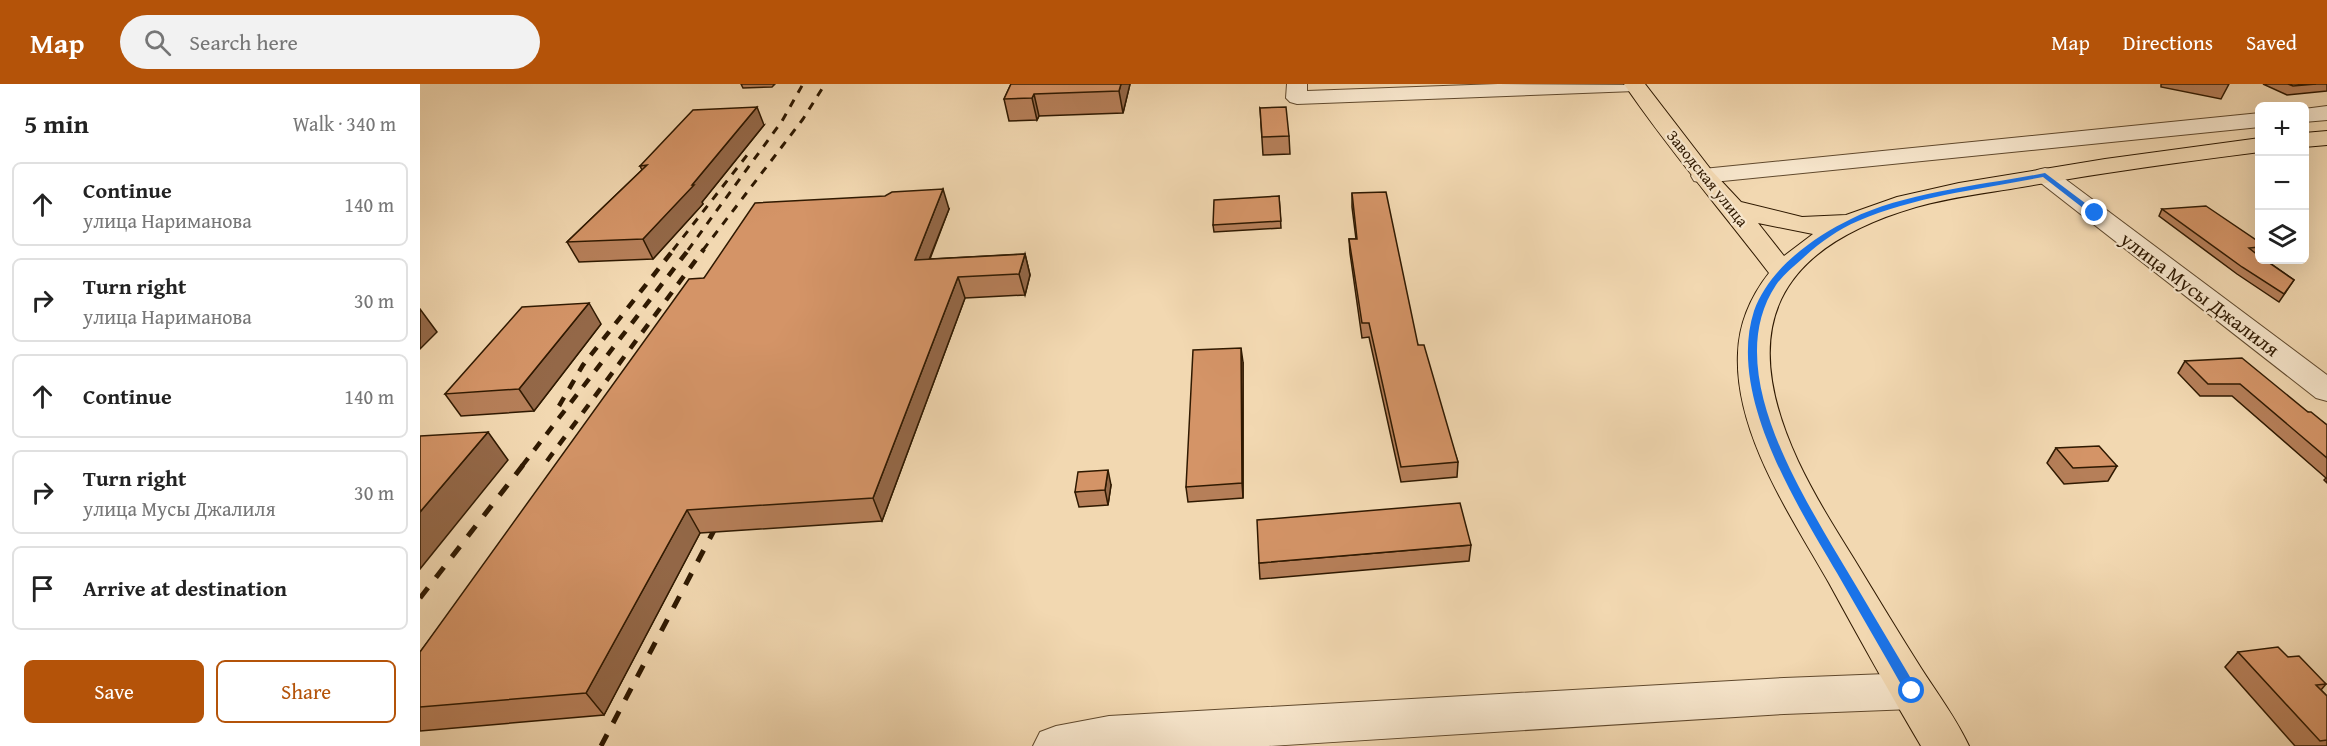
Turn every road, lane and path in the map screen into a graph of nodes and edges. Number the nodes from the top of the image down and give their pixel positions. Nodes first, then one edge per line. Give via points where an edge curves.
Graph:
1 (1297, 84) edge
2 (1635, 85) edge
3 (2327, 113) edge
4 (2309, 115) edge
5 (2255, 120) edge
6 (2327, 138) edge
7 (2309, 140) edge
8 (2255, 147) edge
9 (2045, 175) junction
10 (1703, 176) junction
11 (1732, 207) junction
12 (1854, 220) junction
13 (1782, 272) junction
14 (2327, 391) edge
15 (1912, 691) junction
16 (1056, 746) edge
17 (1946, 746) edge

1 - 2 street via 1297,98
2 - 10 main road, Заводская улица
3 - 4 street
5 - 10 street
6 - 7 main road
8 - 9 main road
9 - 12 main road via 1904,202
9 - 14 street, улица Мусы Джалиля
10 - 11 main road, Заводская улица
11 - 12 main road via 1797,224 1835,225
11 - 13 main road, Заводская улица
12 - 13 main road via 1817,241
13 - 15 main road via 1759,309 1754,336 1755,377 1766,423 1797,495
15 - 16 street via 1109,736
15 - 17 main road

